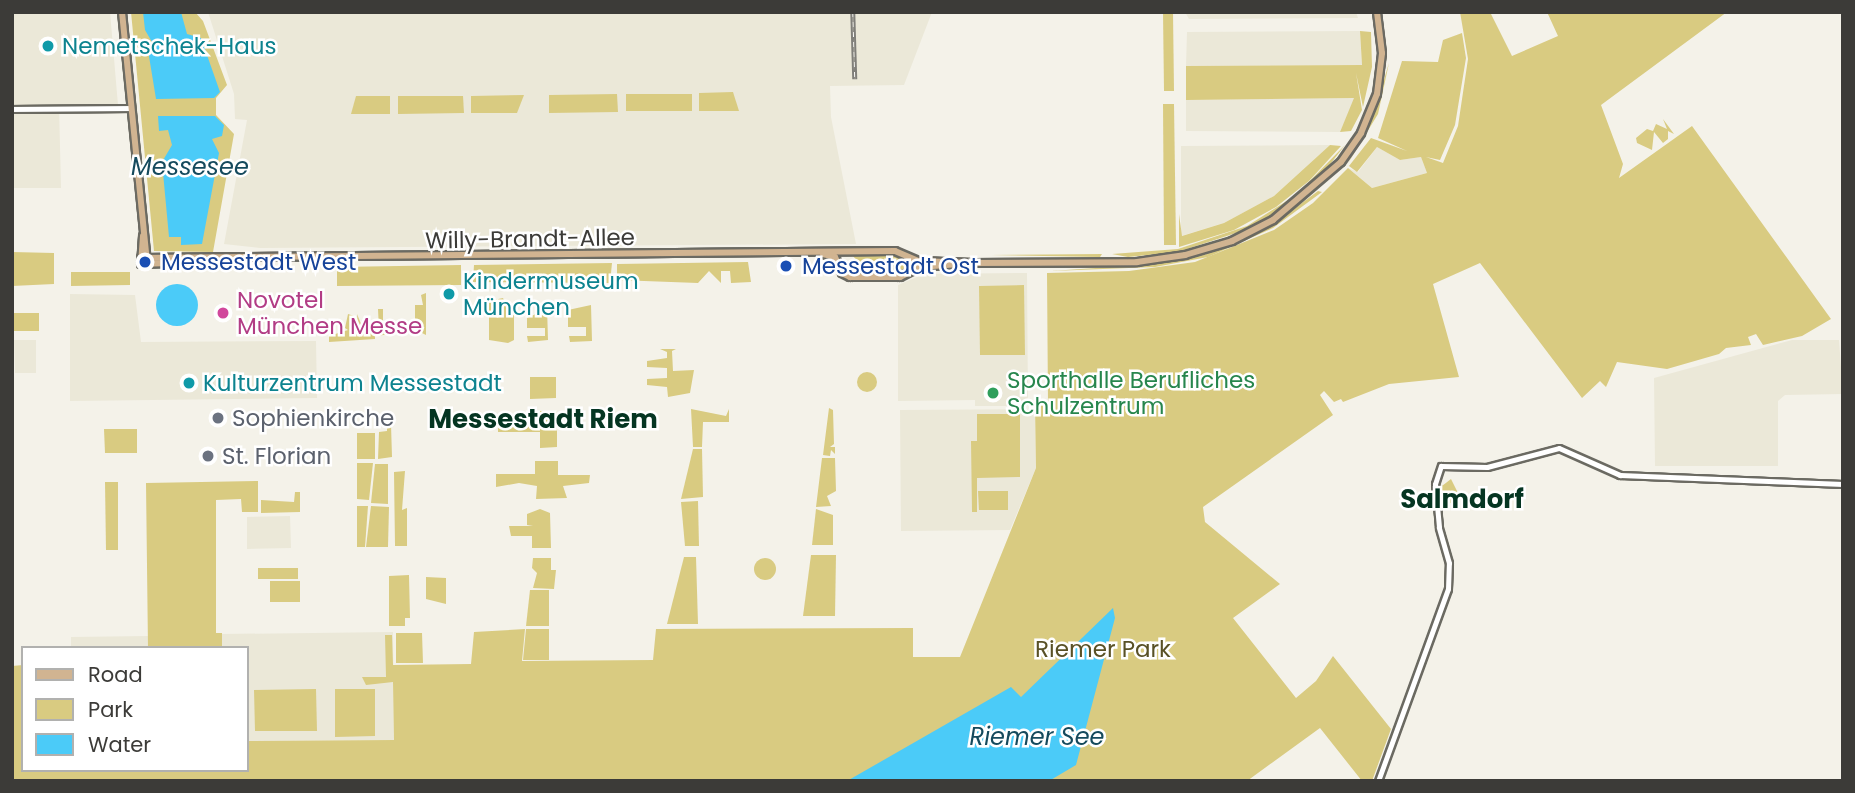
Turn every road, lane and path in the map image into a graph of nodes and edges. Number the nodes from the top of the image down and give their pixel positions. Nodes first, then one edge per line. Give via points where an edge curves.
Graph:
1 (122, 12) edge
2 (1377, 12) edge
3 (131, 108) junction
4 (12, 109) edge
5 (848, 251) junction
6 (821, 253) junction
7 (911, 258) junction
8 (838, 262) junction
9 (973, 263) junction
10 (909, 272) junction
11 (1843, 484) edge
12 (1378, 781) edge

1 - 3 main road
2 - 9 main road via 1381,72 1368,119 1326,179 1273,220 1216,247 1162,259
3 - 4 street
3 - 6 main road, Willy-Brandt-Allee via 144,261
5 - 6 main road, Willy-Brandt-Allee
5 - 7 main road, Willy-Brandt-Allee via 895,251
5 - 8 main road
6 - 8 main road, Willy-Brandt-Allee
7 - 9 main road, Willy-Brandt-Allee
7 - 10 main road
8 - 10 main road, Willy-Brandt-Allee via 842,273 850,277 900,277
9 - 10 main road
11 - 12 street via 1620,475 1559,448 1487,467 1441,466 1435,484 1449,563 1448,589

